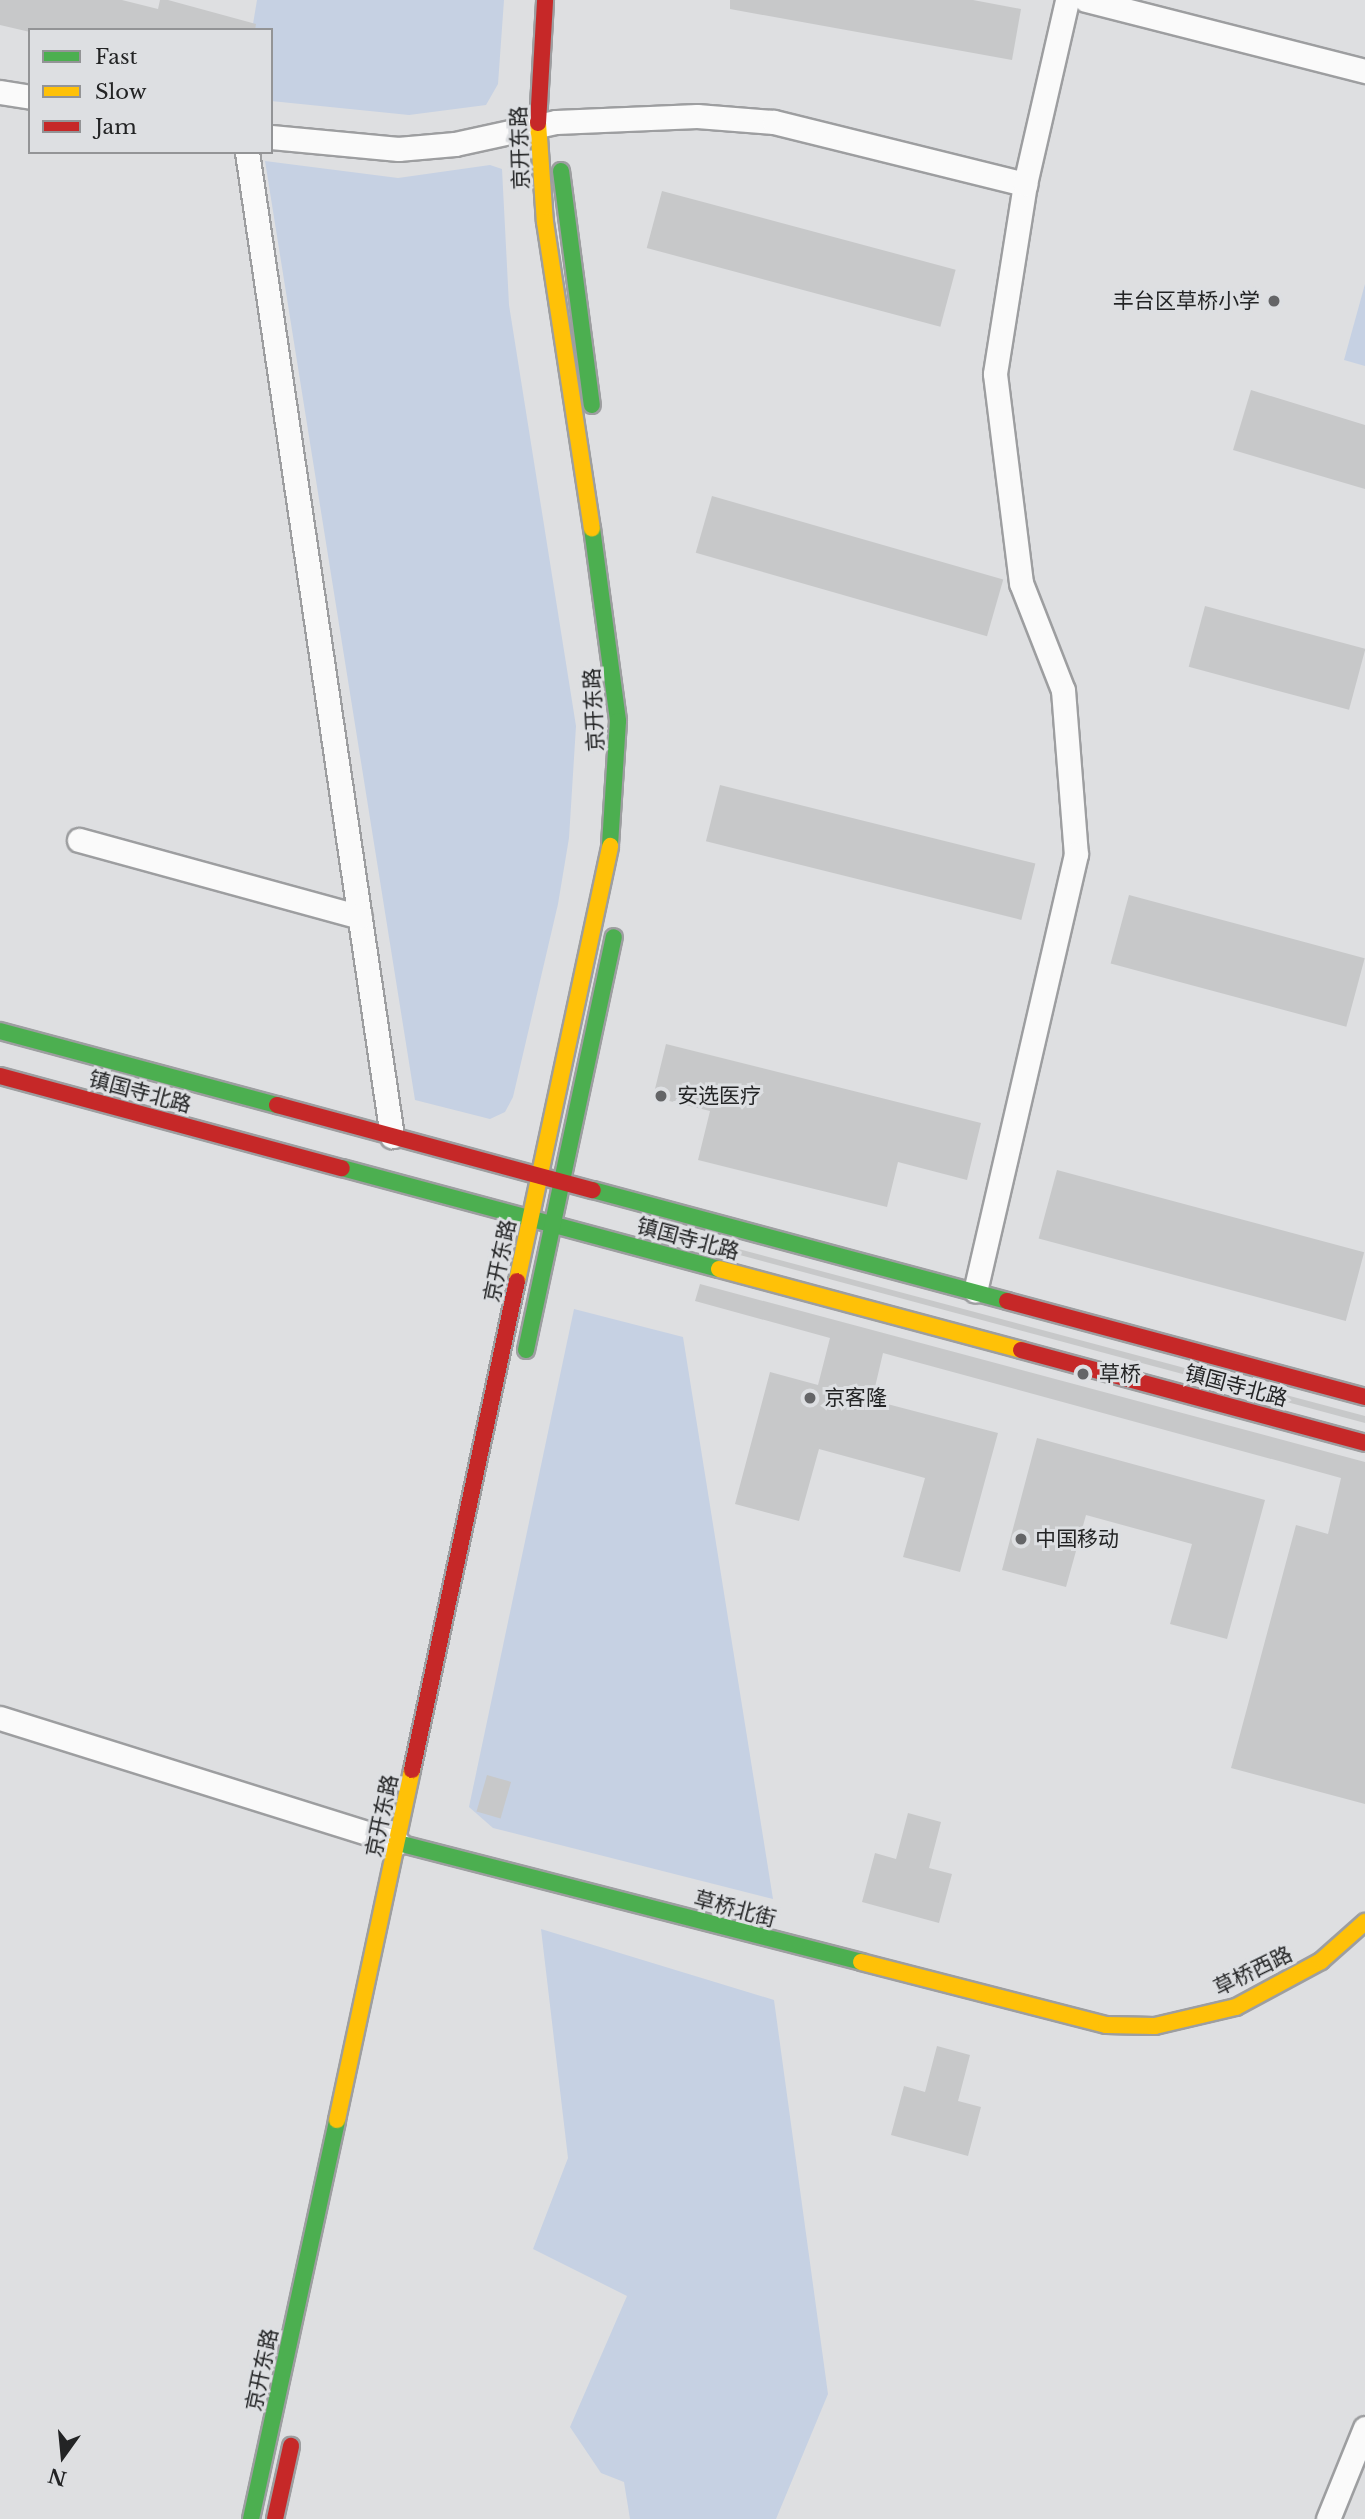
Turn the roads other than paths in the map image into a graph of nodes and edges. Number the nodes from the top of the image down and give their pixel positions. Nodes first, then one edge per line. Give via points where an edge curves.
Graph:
1 (545, 0) edge
2 (1067, 0) edge
3 (1086, 0) edge
4 (561, 38) dead end
5 (1365, 71) edge
6 (0, 92) edge
7 (28, 97) edge
8 (553, 136) junction
9 (273, 137) edge
10 (247, 154) edge
11 (1025, 184) junction
12 (594, 418) dead end
13 (79, 840) dead end
14 (360, 917) junction
15 (617, 923) dead end
16 (0, 1031) edge
17 (0, 1076) edge
18 (392, 1136) junction
19 (539, 1177) junction
20 (564, 1183) junction
21 (530, 1219) junction
22 (554, 1225) junction
23 (975, 1290) junction
24 (523, 1363) dead end
25 (1365, 1397) edge
26 (1365, 1443) edge
27 (0, 1718) edge
28 (413, 1847) junction
29 (1365, 1922) edge
30 (1061, 2016) joint
31 (1365, 2428) edge
32 (294, 2430) dead end
33 (251, 2519) edge
34 (275, 2519) edge
35 (1328, 2519) edge

1 - 8 street, 京开东路
2 - 11 street
3 - 5 street
4 - 8 street, 京开东路
6 - 7 street
8 - 9 street via 398,149
8 - 11 street via 697,116 774,122
8 - 12 street, 京开东路
8 - 19 street, 京开东路 via 553,298 618,721 614,828
10 - 14 street
11 - 23 street via 995,374 1021,583 1063,690 1076,854
13 - 14 street
14 - 18 street
15 - 20 street
16 - 18 street, 镇国寺北路
17 - 21 street, 镇国寺北路
18 - 19 street, 镇国寺北路
19 - 20 street, 镇国寺北路
19 - 21 street, 京开东路
20 - 22 street
20 - 23 street, 镇国寺北路
21 - 22 street, 镇国寺北路
21 - 28 street, 京开东路
22 - 24 street
22 - 26 street, 镇国寺北路
23 - 25 street, 镇国寺北路
27 - 28 street
28 - 30 street, 草桥北街
28 - 33 street, 京开东路
29 - 30 street, 草桥西路 via 1321,1961 1236,2007 1155,2026 1106,2025
31 - 35 street
32 - 34 street

